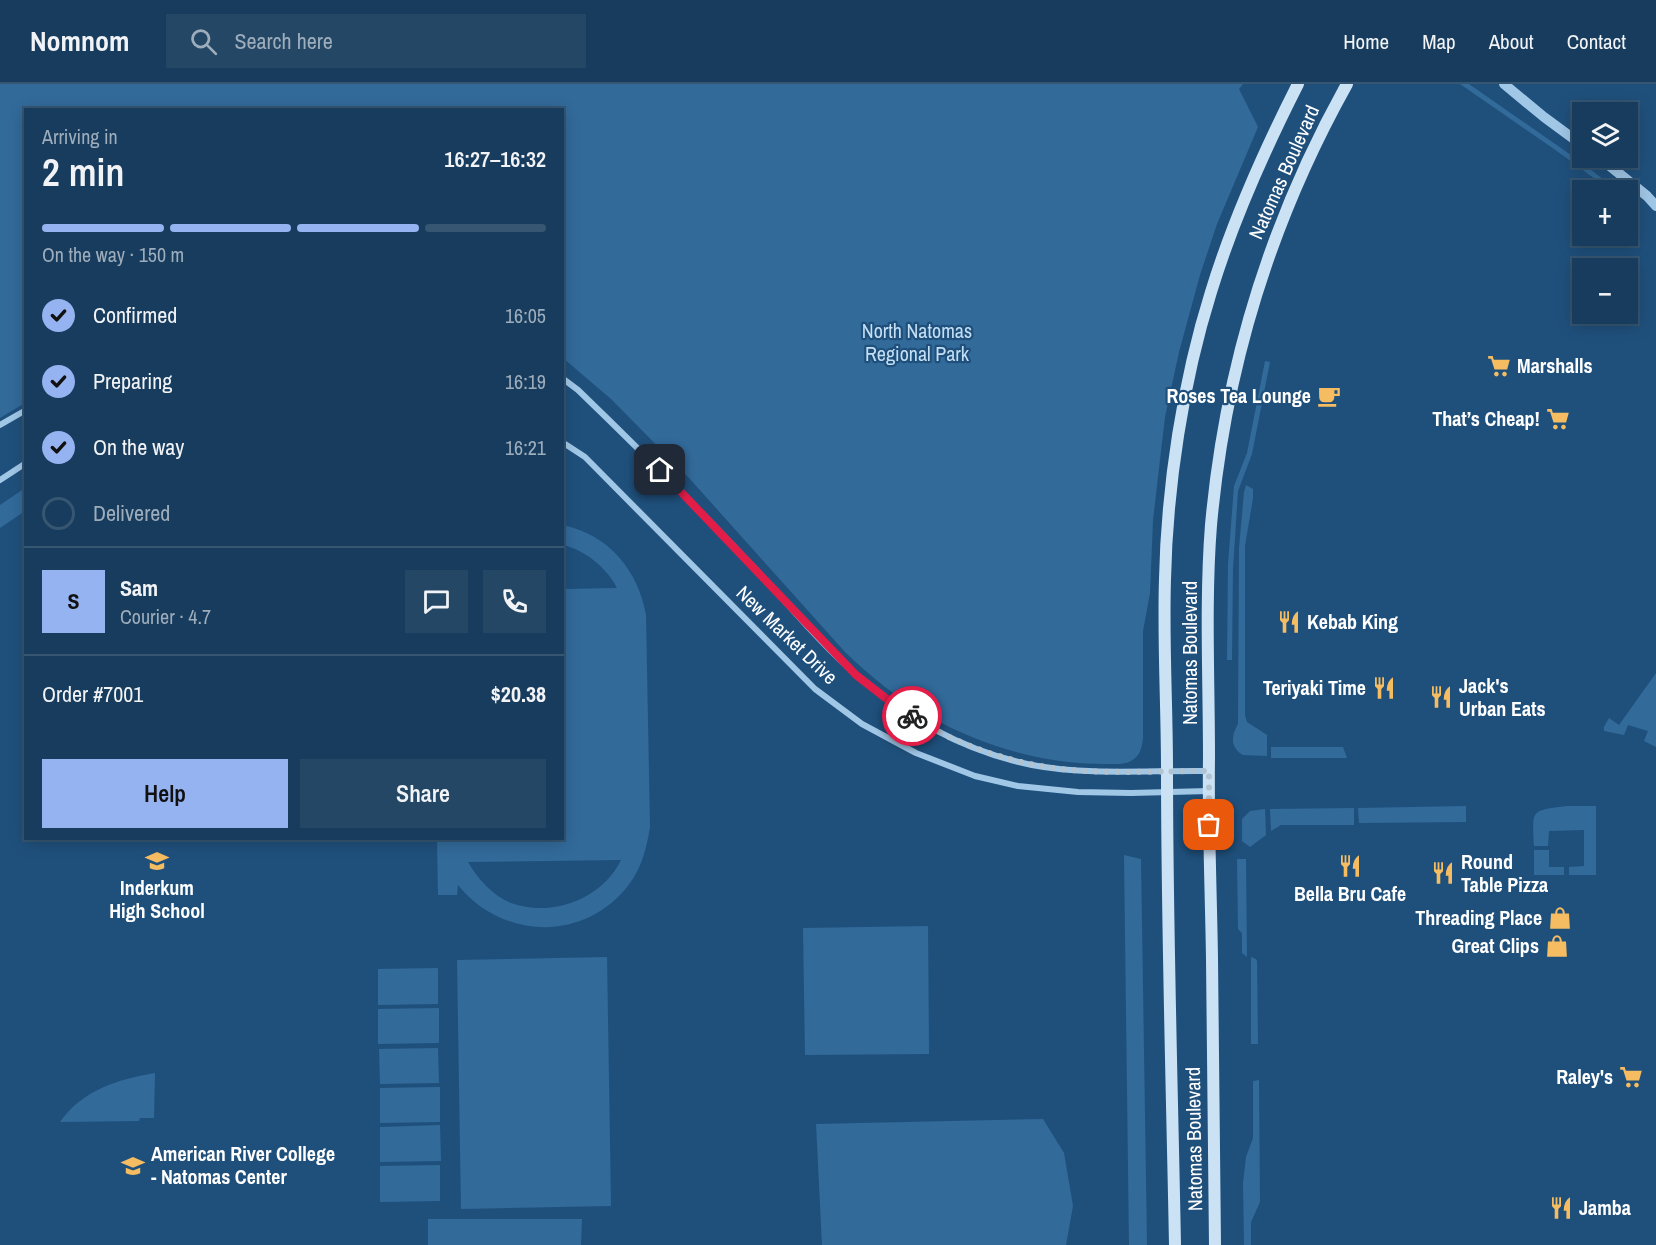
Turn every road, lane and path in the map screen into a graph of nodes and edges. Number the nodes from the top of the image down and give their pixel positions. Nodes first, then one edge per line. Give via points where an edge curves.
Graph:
1 (1298, 84) edge
2 (1347, 84) edge
3 (1504, 84) edge
4 (1572, 138) edge
5 (1612, 168) edge
6 (1656, 206) edge
7 (564, 380) edge
8 (24, 411) edge
9 (0, 425) edge
10 (564, 443) edge
11 (24, 464) edge
12 (0, 480) edge
13 (1167, 771) junction
14 (1209, 771) junction
15 (1209, 791) junction
16 (1167, 792) junction
17 (1175, 1245) edge
18 (1215, 1245) edge

1 - 13 main road, Natomas Boulevard via 1230,237 1203,320 1187,392 1174,469 1165,579
2 - 14 main road, Natomas Boulevard via 1318,138 1269,254 1229,399 1211,528
3 - 4 street
5 - 6 street
7 - 13 street, New Market Drive via 677,486 856,675 932,729 977,749 1032,764 1083,771
8 - 9 street
10 - 16 street, New Market Drive via 585,457 815,689 862,724 916,753 975,776 1018,786 1078,792
11 - 12 street
13 - 14 street, New Market Drive
13 - 16 main road, Natomas Boulevard
14 - 15 main road, Natomas Boulevard
15 - 16 street, New Market Drive
15 - 18 main road, Natomas Boulevard
16 - 17 main road, Natomas Boulevard

